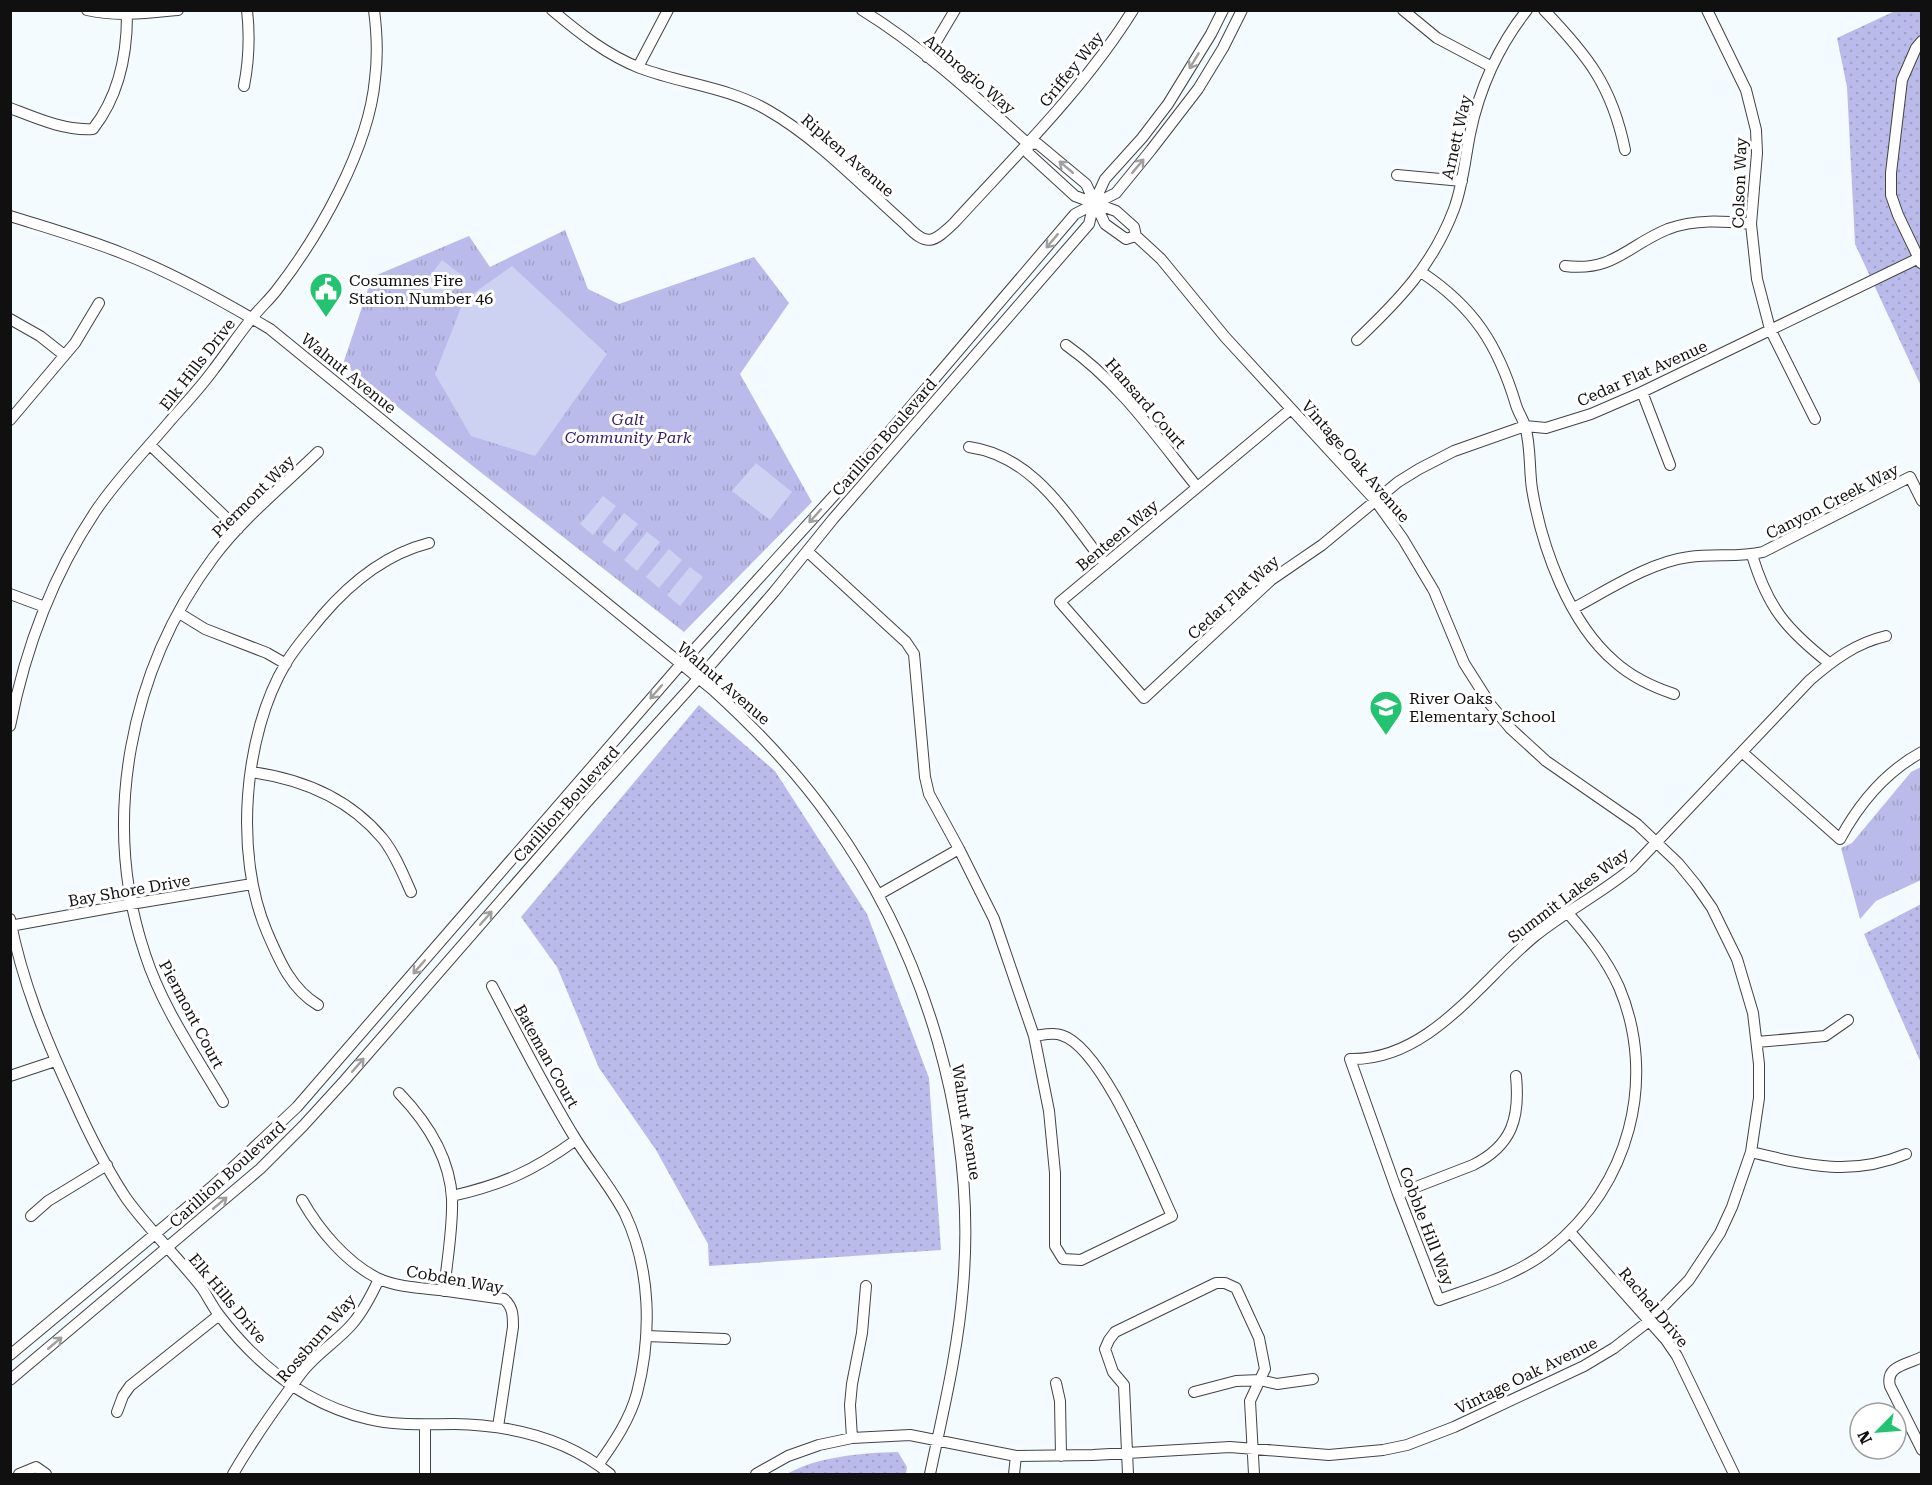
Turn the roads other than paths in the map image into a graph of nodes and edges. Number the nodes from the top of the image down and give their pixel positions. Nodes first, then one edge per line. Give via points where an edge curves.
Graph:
1 (87, 10) edge
2 (178, 10) edge
3 (247, 10) edge
4 (374, 10) edge
5 (552, 10) edge
6 (668, 10) edge
7 (862, 10) edge
8 (955, 10) edge
9 (1133, 10) edge
10 (1223, 10) edge
11 (1242, 10) edge
12 (1403, 10) edge
13 (1527, 10) edge
14 (1544, 10) edge
15 (1707, 10) edge
16 (127, 15) junction
17 (1922, 41) edge
18 (927, 57) junction
19 (638, 67) junction
20 (1492, 67) junction
21 (244, 86) dead end
22 (10, 108) edge
23 (1027, 142) junction
24 (1625, 150) dead end
25 (1397, 175) dead end
26 (1462, 181) junction
27 (1094, 202) junction
28 (10, 216) edge
29 (1751, 224) junction
30 (1136, 236) junction
31 (1920, 261) edge
32 (1565, 266) dead end
33 (1421, 272) junction
34 (99, 303) dead end
35 (252, 318) junction
36 (10, 319) edge
37 (1770, 329) junction
38 (1357, 340) dead end
39 (1066, 345) dead end
40 (64, 355) junction
41 (1642, 392) junction
42 (1292, 409) junction
43 (1815, 419) dead end
44 (10, 420) edge
45 (1525, 426) junction
46 (150, 446) junction
47 (969, 447) dead end
48 (318, 452) dead end
49 (1670, 465) dead end
50 (1197, 487) junction
51 (1375, 500) junction
52 (1922, 501) edge
53 (238, 529) junction
54 (429, 543) dead end
55 (807, 551) junction
56 (1752, 555) junction
57 (1105, 564) junction
58 (10, 594) edge
59 (45, 607) junction
60 (1574, 608) junction
61 (179, 613) junction
62 (1886, 636) dead end
63 (1829, 663) junction
64 (286, 664) junction
65 (681, 664) junction
66 (699, 679) junction
67 (1674, 694) dead end
68 (1144, 698) joint
69 (10, 726) edge
70 (1742, 752) junction
71 (1922, 752) edge
72 (251, 772) junction
73 (1658, 842) junction
74 (959, 849) junction
75 (252, 884) junction
76 (411, 892) dead end
77 (878, 895) junction
78 (131, 904) junction
79 (1567, 912) junction
80 (11, 924) edge
81 (492, 986) dead end
82 (318, 1005) dead end
83 (1848, 1020) dead end
84 (1034, 1036) junction
85 (1757, 1042) junction
86 (1350, 1059) joint
87 (55, 1061) junction
88 (10, 1076) edge
89 (1516, 1076) dead end
90 (399, 1093) dead end
91 (223, 1102) dead end
92 (576, 1140) junction
93 (1751, 1152) junction
94 (1906, 1154) dead end
95 (106, 1165) junction
96 (1398, 1194) junction
97 (452, 1196) junction
98 (302, 1200) dead end
99 (31, 1216) dead end
100 (1570, 1232) junction
101 (154, 1234) junction
102 (166, 1248) junction
103 (379, 1279) junction
104 (866, 1286) dead end
105 (444, 1291) junction
106 (219, 1315) junction
107 (1650, 1321) junction
108 (646, 1336) junction
109 (725, 1339) dead end
110 (10, 1355) edge
111 (1922, 1357) edge
112 (1313, 1379) dead end
113 (10, 1380) edge
114 (1260, 1380) junction
115 (1056, 1383) dead end
116 (293, 1387) junction
117 (1194, 1392) dead end
118 (117, 1412) dead end
119 (426, 1425) junction
120 (498, 1427) junction
121 (852, 1438) junction
122 (937, 1440) junction
123 (1254, 1449) junction
124 (1922, 1450) edge
125 (1127, 1453) junction
126 (1016, 1456) junction
127 (1061, 1456) junction
128 (598, 1465) junction
129 (19, 1474) edge
130 (46, 1474) edge
131 (234, 1474) edge
132 (425, 1474) edge
133 (610, 1474) edge
134 (756, 1474) edge
135 (930, 1474) edge
136 (1014, 1474) edge
137 (1128, 1474) edge
138 (1254, 1474) edge
139 (1734, 1474) edge

1 - 16 street
2 - 16 street
3 - 21 street via 250,31
4 - 35 street, Elk Hills Drive via 375,80 362,137 309,243
5 - 19 street, Ripken Avenue via 602,49
6 - 19 street
7 - 18 street, Ambrogio Way
8 - 18 street
9 - 23 street, Griffey Way via 1068,100
10 -> 27 street, Carillion Boulevard via 1168,104 1105,179
27 -> 11 street, Carillion Boulevard via 1116,192 1178,117 1198,90
12 - 20 street via 1437,38
13 - 20 street, Arnett Way
14 - 24 street via 1597,73 1614,107
15 - 29 street, Colson Way via 1738,73 1756,130
16 - 22 street via 122,65 110,102 93,129 81,130
17 - 31 street via 1902,80 1891,184 1891,195
18 - 23 street, Ambrogio Way
19 - 23 street, Ripken Avenue via 737,96 768,110 801,132 918,238 928,241 939,238 954,223
20 - 26 street, Arnett Way via 1474,115
23 - 27 street, Ambrogio Way via 1038,144 1086,184
25 - 26 street
26 - 33 street, Arnett Way via 1446,228
27 - 30 street, Vintage Oak Avenue via 1116,211 1134,227
27 - 30 street, Vintage Oak Avenue via 1105,224 1126,239
27 - 55 street, Carillion Boulevard via 1089,224
27 -> 65 street, Carillion Boulevard via 1075,214 849,479
28 - 35 street, Walnut Avenue via 150,265
29 - 32 street via 1713,220 1685,224 1652,236 1613,261 1585,267
29 - 37 street, Colson Way via 1757,279
30 - 42 street, Vintage Oak Avenue via 1161,259 1225,337
31 - 37 street, Cedar Flat Avenue
33 - 38 street, Arnett Way
33 - 45 street via 1461,304 1490,341 1508,376
34 - 40 street
35 - 46 street, Elk Hills Drive
35 - 65 street, Walnut Avenue via 304,355
36 - 40 street
37 - 41 street, Cedar Flat Avenue
37 - 43 street, Colson Way
39 - 50 street, Hansard Court via 1116,386
40 - 44 street
41 - 45 street, Cedar Flat Avenue via 1546,428
41 - 49 street
42 - 50 street, Benteen Way
42 - 51 street, Vintage Oak Avenue
45 - 51 street, Cedar Flat Avenue via 1436,459
45 - 60 street via 1541,532 1555,572
46 - 53 street
46 - 59 street, Elk Hills Drive via 130,465 96,511 66,561
47 - 57 street via 999,454 1033,476
48 - 53 street, Piermont Way
50 - 57 street, Benteen Way
51 - 68 street, Cedar Flat Way via 1322,545 1271,580
51 - 73 street, Vintage Oak Avenue via 1424,572 1462,660 1490,704 1546,761
52 - 56 street, Canyon Creek Way via 1910,477 1773,548
53 - 61 street, Piermont Way via 214,557
54 - 64 street via 401,552 355,582 306,635
55 - 66 street, Carillion Boulevard
55 - 74 street via 906,642 914,654 925,777 929,794
56 - 60 street, Canyon Creek Way via 1671,561
56 - 63 street via 1763,588 1779,616
57 - 68 street, Benteen Way via 1060,602
58 - 59 street
59 - 69 street, Elk Hills Drive via 22,673
60 - 67 street via 1593,639 1616,663 1643,681
61 - 64 street via 205,629
61 - 78 street, Piermont Way via 145,687 127,769 124,837
62 - 63 street, Summit Lakes Way via 1858,645
63 - 70 street, Summit Lakes Way
64 - 72 street via 265,712
65 - 66 street, Walnut Avenue
65 -> 101 street, Carillion Boulevard via 297,1107 239,1163
66 - 77 street, Walnut Avenue via 732,706 801,780 832,820
102 -> 66 street, Carillion Boulevard via 260,1169 303,1126
70 - 71 street via 1840,839 1880,782
70 - 73 street, Summit Lakes Way
72 - 75 street via 246,830
72 - 76 street via 299,782 347,806 384,840
73 - 79 street, Summit Lakes Way via 1619,878
73 - 85 street, Vintage Oak Avenue via 1696,885 1725,933 1746,986
74 - 77 street
74 - 84 street via 994,919
75 - 78 street, Bay Shore Drive
75 - 82 street via 265,927 283,966 298,991
77 - 122 street, Walnut Avenue via 928,1011 951,1099 962,1171 964,1285 950,1385
78 - 80 street, Bay Shore Drive
78 - 91 street, Piermont Court via 155,981
79 - 86 street, Summit Lakes Way via 1514,954 1439,1025 1397,1050 1370,1060
79 - 100 street, Cobble Hill Way via 1597,949 1618,985 1631,1025 1637,1067 1633,1117 1619,1161 1599,1198
80 - 87 street, Elk Hills Drive via 27,988
81 - 92 street, Bateman Court
83 - 85 street via 1825,1036
84 - 84 street via 1049,1111 1055,1173 1055,1246 1063,1259 1081,1260 1172,1216 1114,1092 1100,1071 1082,1048 1061,1035
85 - 93 street, Vintage Oak Avenue via 1759,1098
86 - 96 street, Cobble Hill Way
87 - 88 street
87 - 95 street, Elk Hills Drive
89 - 96 street via 1516,1116 1498,1149 1473,1165
90 - 97 street via 425,1123 445,1167
92 - 97 street via 525,1173
92 - 108 street, Bateman Court via 609,1187 636,1244 646,1296
93 - 94 street via 1816,1167 1840,1168 1874,1164
93 - 107 street, Vintage Oak Avenue via 1732,1207 1710,1249 1689,1280
95 - 99 street
95 - 101 street, Elk Hills Drive
96 - 100 street, Cobble Hill Way via 1439,1300 1513,1272 1543,1255
97 - 105 street
98 - 103 street via 325,1234
100 - 107 street, Rachel Drive
101 - 102 street, Elk Hills Drive
101 - 110 street, Carillion Boulevard
102 - 106 street, Elk Hills Drive via 201,1287
113 -> 102 street, Carillion Boulevard
103 - 105 street, Cobden Way
103 - 116 street, Rossburn Way via 353,1323 304,1370
104 - 121 street via 850,1405
105 - 120 street, Cobden Way via 504,1299 511,1305 513,1327
106 - 116 street, Elk Hills Drive via 265,1365
106 - 118 street via 130,1386
107 - 123 street, Vintage Oak Avenue via 1584,1365 1454,1428 1407,1445 1337,1455
107 - 139 street, Rachel Drive via 1677,1356
108 - 109 street
108 - 128 street, Bateman Court via 634,1402
111 - 124 street via 1889,1373 1888,1379
112 - 114 street via 1277,1384
114 - 117 street via 1236,1381
114 - 123 street via 1250,1401
114 - 125 street via 1264,1369 1259,1338 1236,1288 1225,1283 1115,1332 1105,1349 1113,1372 1124,1385
115 - 127 street
116 - 119 street, Elk Hills Drive via 335,1409 369,1420
116 - 131 street, Rossburn Way via 254,1437
119 - 120 street, Elk Hills Drive
119 - 132 street
120 - 128 street, Elk Hills Drive via 546,1439
121 - 122 street, Vintage Oak Avenue via 910,1435
121 - 134 street, Vintage Oak Avenue via 788,1456
122 - 126 street, Vintage Oak Avenue
122 - 135 street, Walnut Avenue
123 - 125 street, Vintage Oak Avenue
123 - 138 street
125 - 127 street, Vintage Oak Avenue
125 - 137 street
126 - 127 street, Vintage Oak Avenue
126 - 136 street
128 - 133 street, Elk Hills Drive
129 - 130 street via 36,1467

